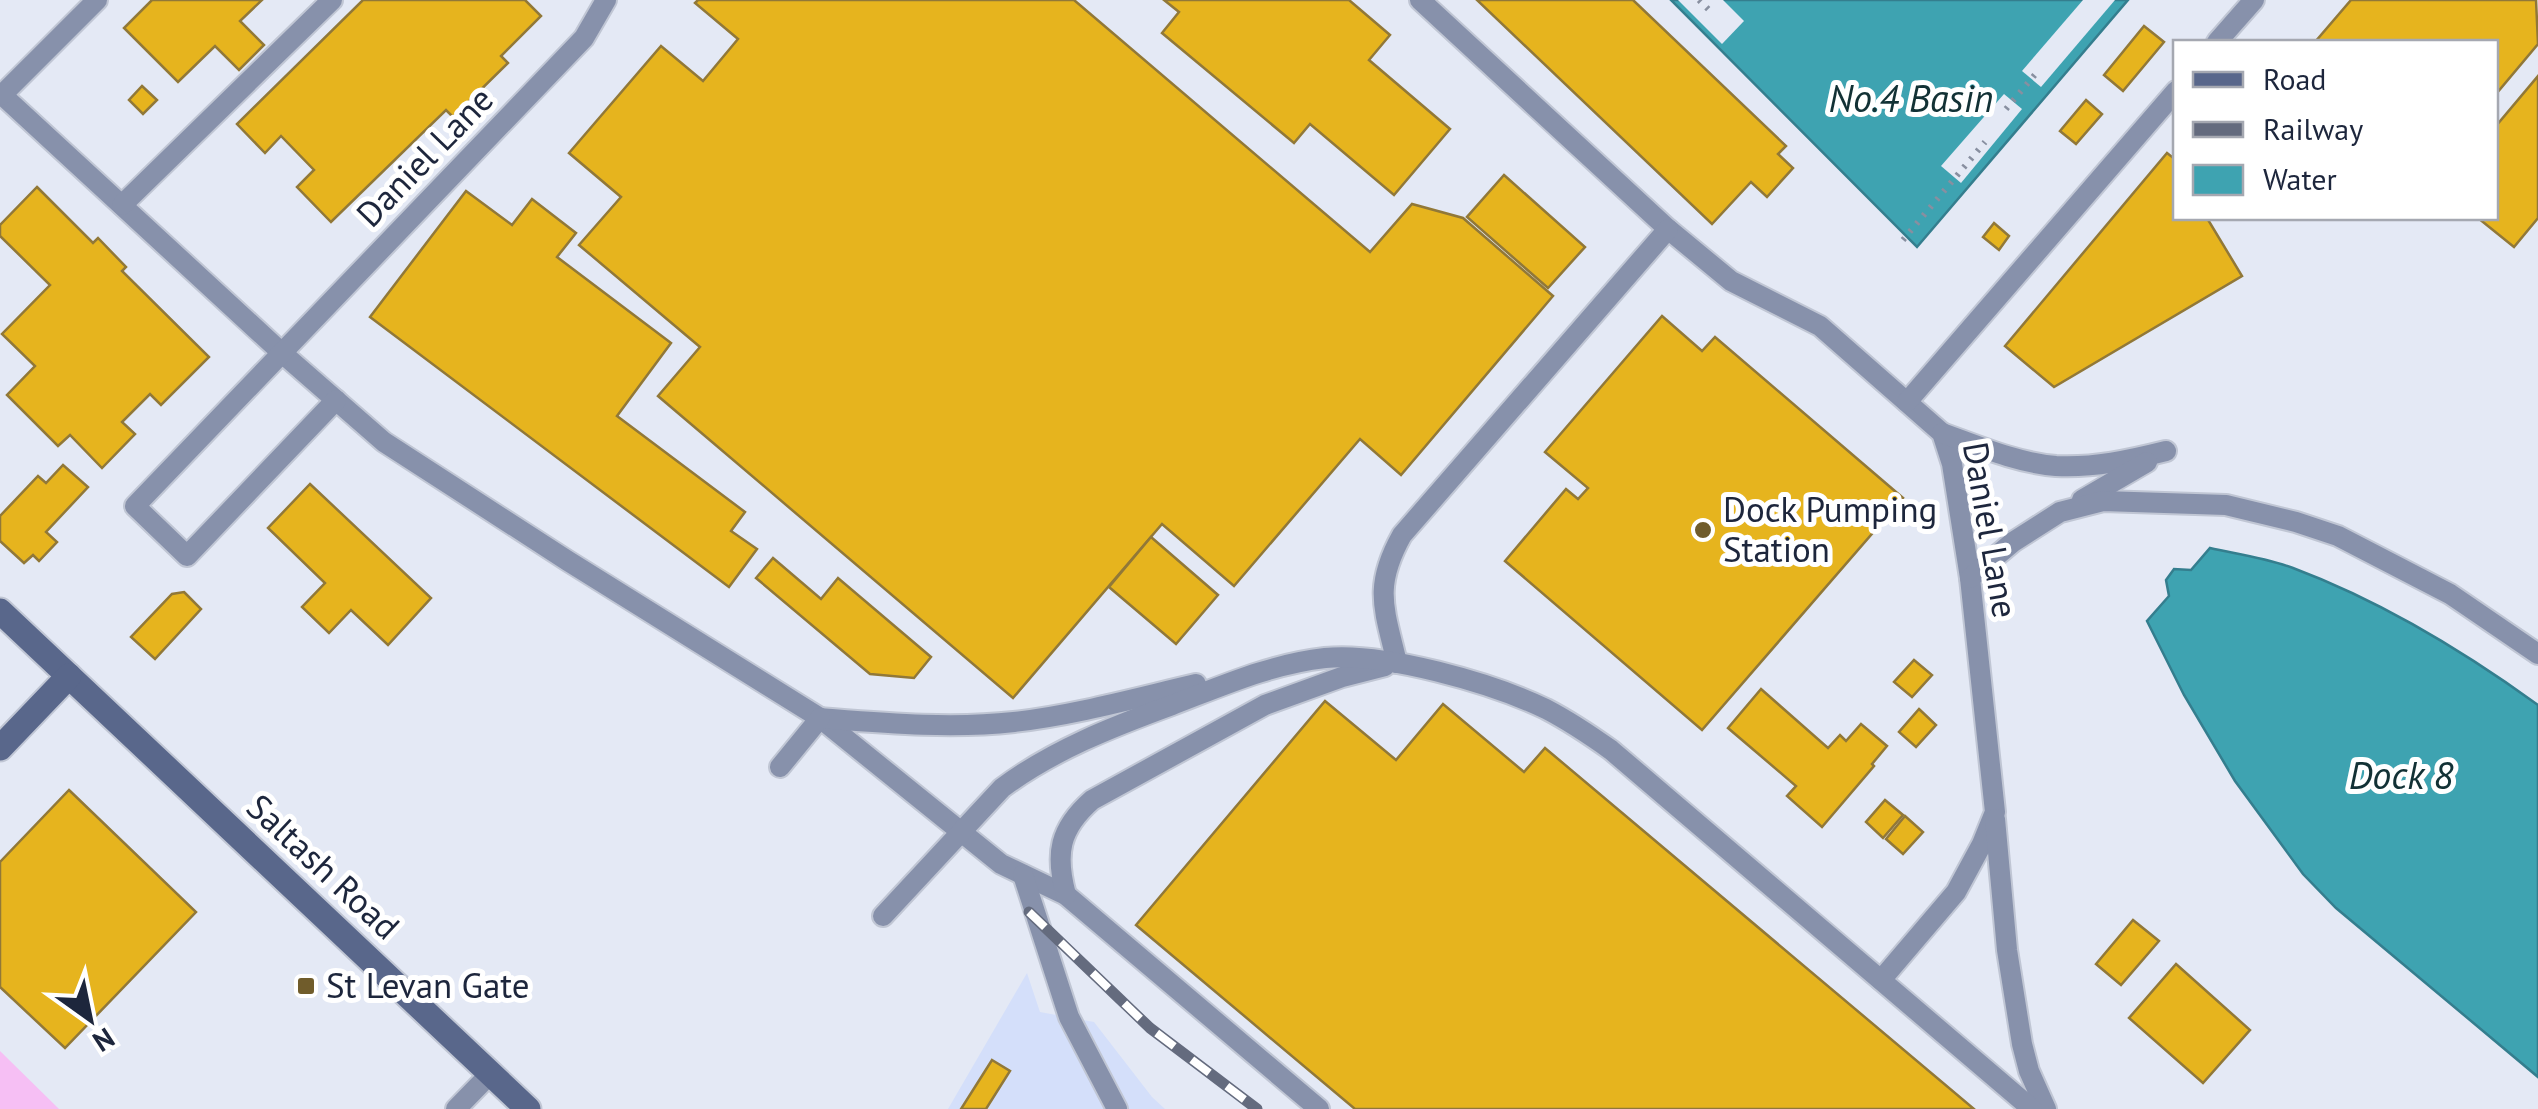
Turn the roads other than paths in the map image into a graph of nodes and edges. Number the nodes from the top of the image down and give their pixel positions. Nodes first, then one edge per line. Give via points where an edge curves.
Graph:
1 (97, 0) edge
2 (332, 0) edge
3 (606, 0) edge
4 (1420, 0) edge
5 (2254, 0) edge
6 (2219, 40) edge
7 (1, 94) edge
8 (2173, 94) edge
9 (122, 205) junction
10 (1668, 229) junction
11 (282, 353) junction
12 (336, 400) junction
13 (1907, 402) junction
14 (1942, 433) junction
15 (2060, 512) junction
16 (1970, 578) junction
17 (0, 611) edge
18 (2538, 654) edge
19 (1397, 662) junction
20 (1271, 668) junction
21 (69, 676) junction
22 (820, 718) junction
23 (0, 748) edge
24 (780, 766) dead end
25 (1995, 812) junction
26 (961, 831) junction
27 (1023, 875) junction
28 (1066, 895) junction
29 (883, 916) dead end
30 (1881, 980) junction
31 (491, 1073) junction
32 (456, 1109) edge
33 (528, 1109) edge
34 (1117, 1109) edge
35 (1319, 1109) edge
36 (2032, 1109) edge
37 (2046, 1109) edge

1 - 7 lane
2 - 9 lane
3 - 11 lane, Daniel Lane via 584,38
4 - 10 lane, Daniel Lane
5 - 6 lane
7 - 9 lane
8 - 13 lane
9 - 11 lane
10 - 13 lane, Daniel Lane via 1731,281 1820,326
10 - 19 lane via 1402,535 1384,574
11 - 12 lane
11 - 12 lane, Daniel Lane via 135,506 187,556
12 - 22 lane via 384,442
13 - 14 lane, Daniel Lane
14 - 15 lane via 2054,466 2166,451
14 - 16 lane, Daniel Lane
15 - 16 lane
15 - 18 lane via 2103,501 2208,504 2296,522 2338,536 2450,594
16 - 25 lane, Daniel Lane
17 - 21 main road, Saltash Road
19 - 20 lane via 1350,656
19 - 28 lane via 1265,704 1092,800 1061,843
19 - 30 lane via 1487,686 1577,726
20 - 22 lane via 1013,722 963,726
20 - 26 lane via 1058,753 1002,788
21 - 23 main road
21 - 31 main road, Saltash Road
22 - 24 lane
22 - 26 lane
25 - 30 lane via 1956,892
25 - 37 lane, Daniel Lane via 2022,1044
26 - 27 lane
26 - 29 lane
27 - 28 lane
27 - 34 lane via 1069,1017
28 - 35 lane
30 - 36 lane
31 - 32 lane
31 - 33 main road, Saltash Road

